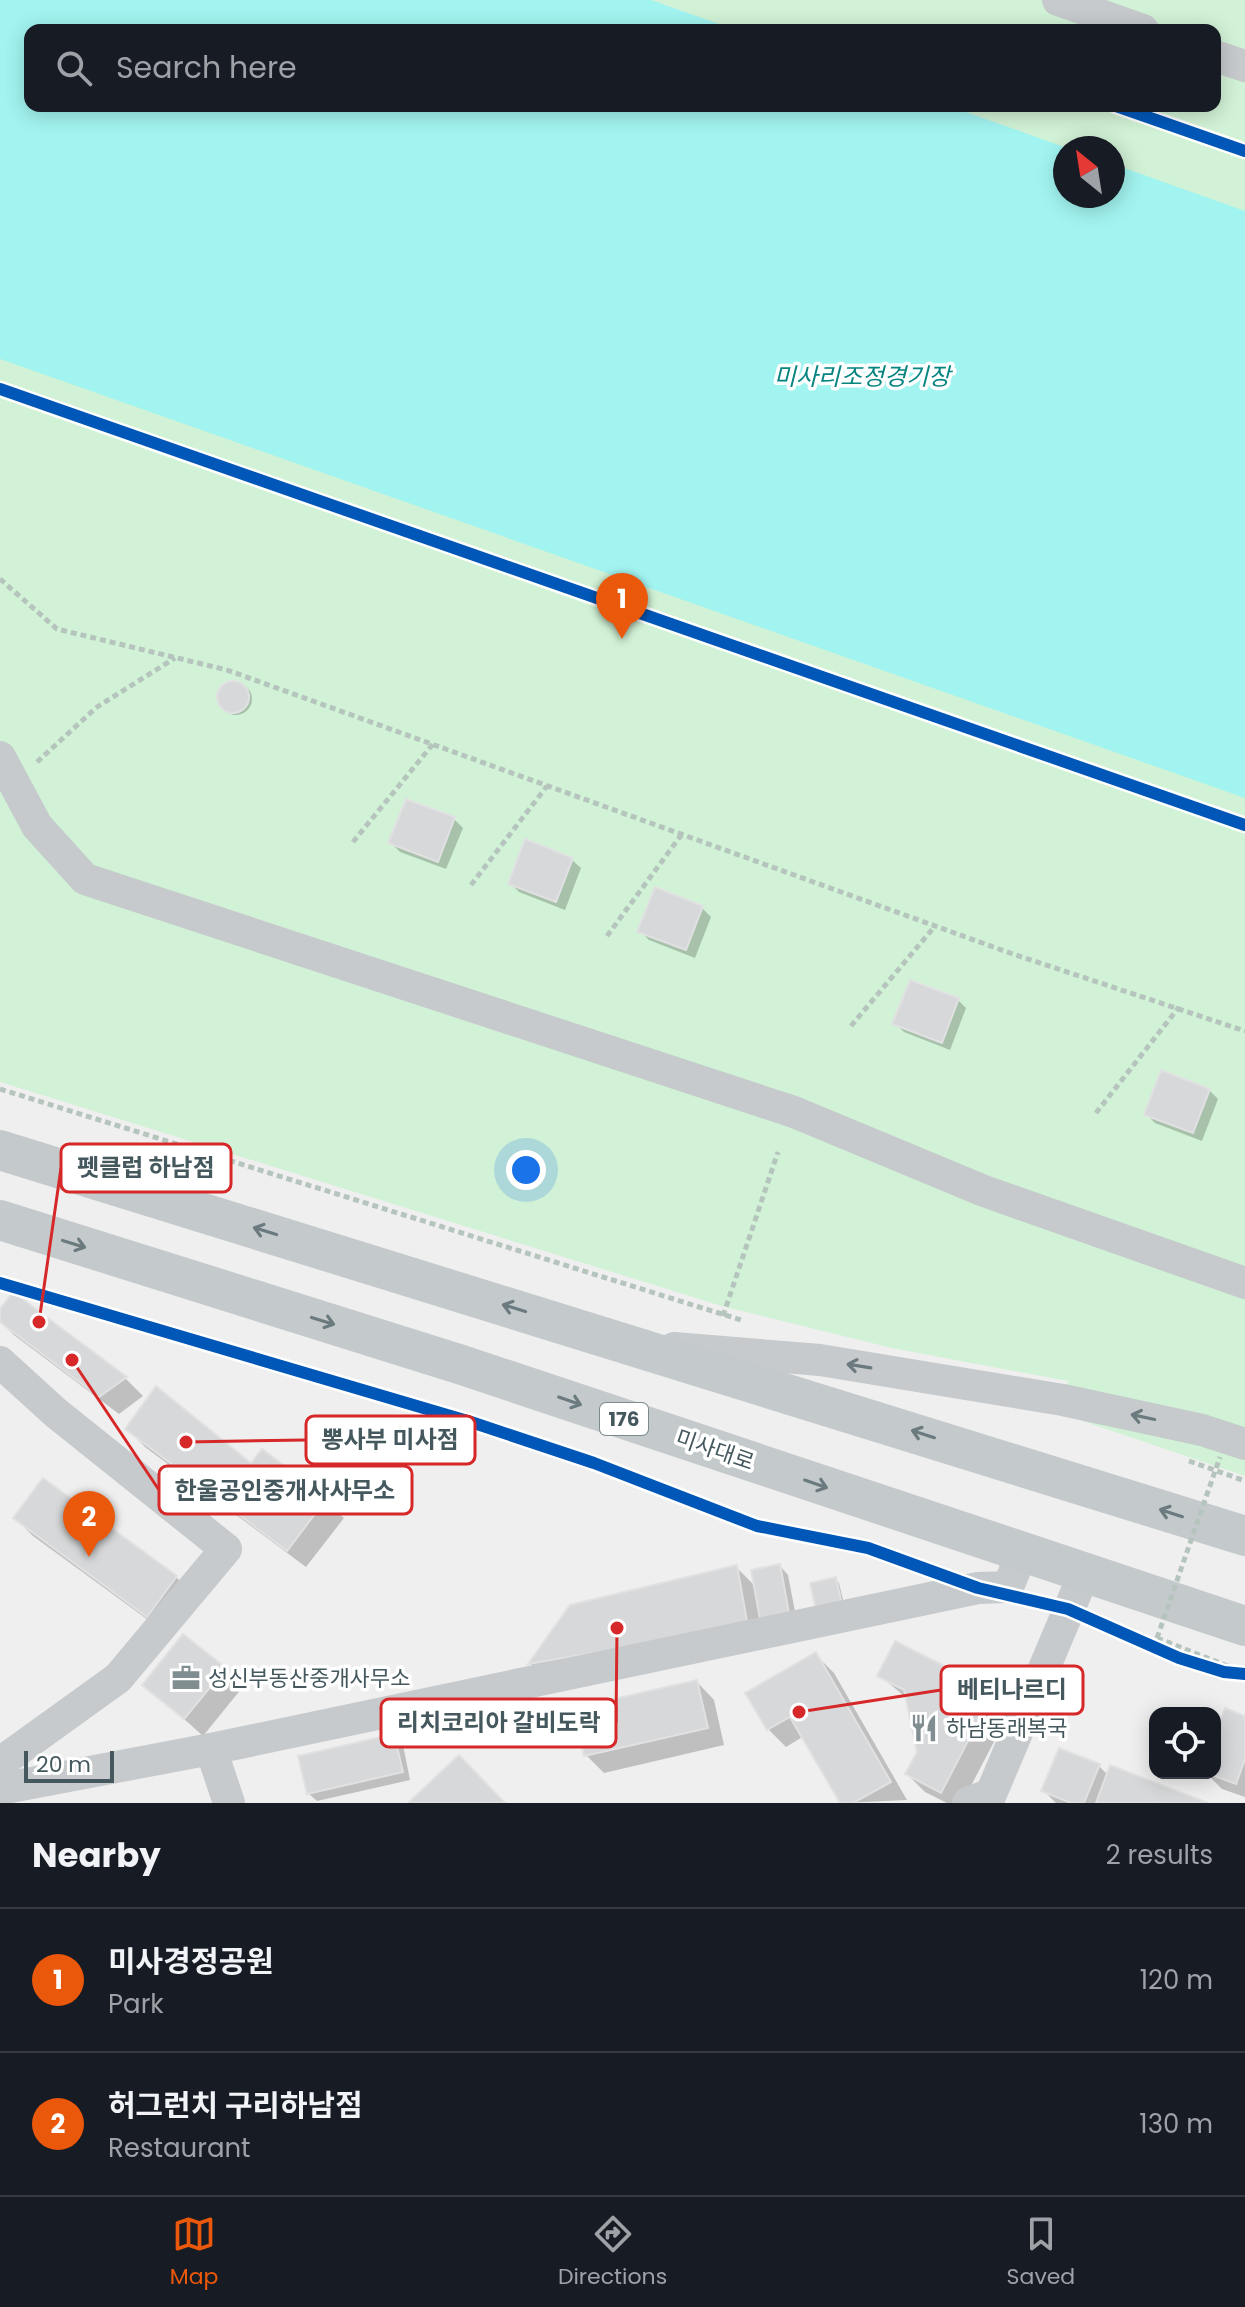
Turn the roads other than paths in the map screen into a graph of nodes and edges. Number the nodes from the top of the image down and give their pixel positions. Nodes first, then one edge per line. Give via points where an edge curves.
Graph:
1 (1058, 0) edge
2 (1126, 24) edge
3 (1221, 58) edge
4 (1245, 66) edge
5 (0, 757) edge
6 (0, 1150) edge
7 (0, 1220) edge
8 (1245, 1283) edge
9 (634, 1345) junction
10 (0, 1362) edge
11 (1232, 1451) edge
12 (1245, 1536) edge
13 (1022, 1553) junction
14 (1084, 1574) junction
15 (1245, 1626) edge
16 (211, 1749) junction
17 (0, 1763) edge
18 (0, 1789) edge
19 (229, 1803) edge
20 (968, 1803) edge

1 - 2 lane
3 - 4 lane
5 - 8 lane via 37,826 85,879 794,1112 984,1191
9 -> 6 main road
7 -> 13 main road, 미사대로 / 176 via 462,1365
11 -> 9 lane via 1202,1430 1081,1403 835,1362
12 -> 9 main road
10 - 17 lane via 226,1549 118,1678
13 - 14 main road, 미사대로 / 176
13 - 16 lane via 1008,1587 978,1588
14 - 15 main road, 미사대로 / 176
14 - 20 lane via 991,1794
16 - 18 lane
16 - 19 lane

